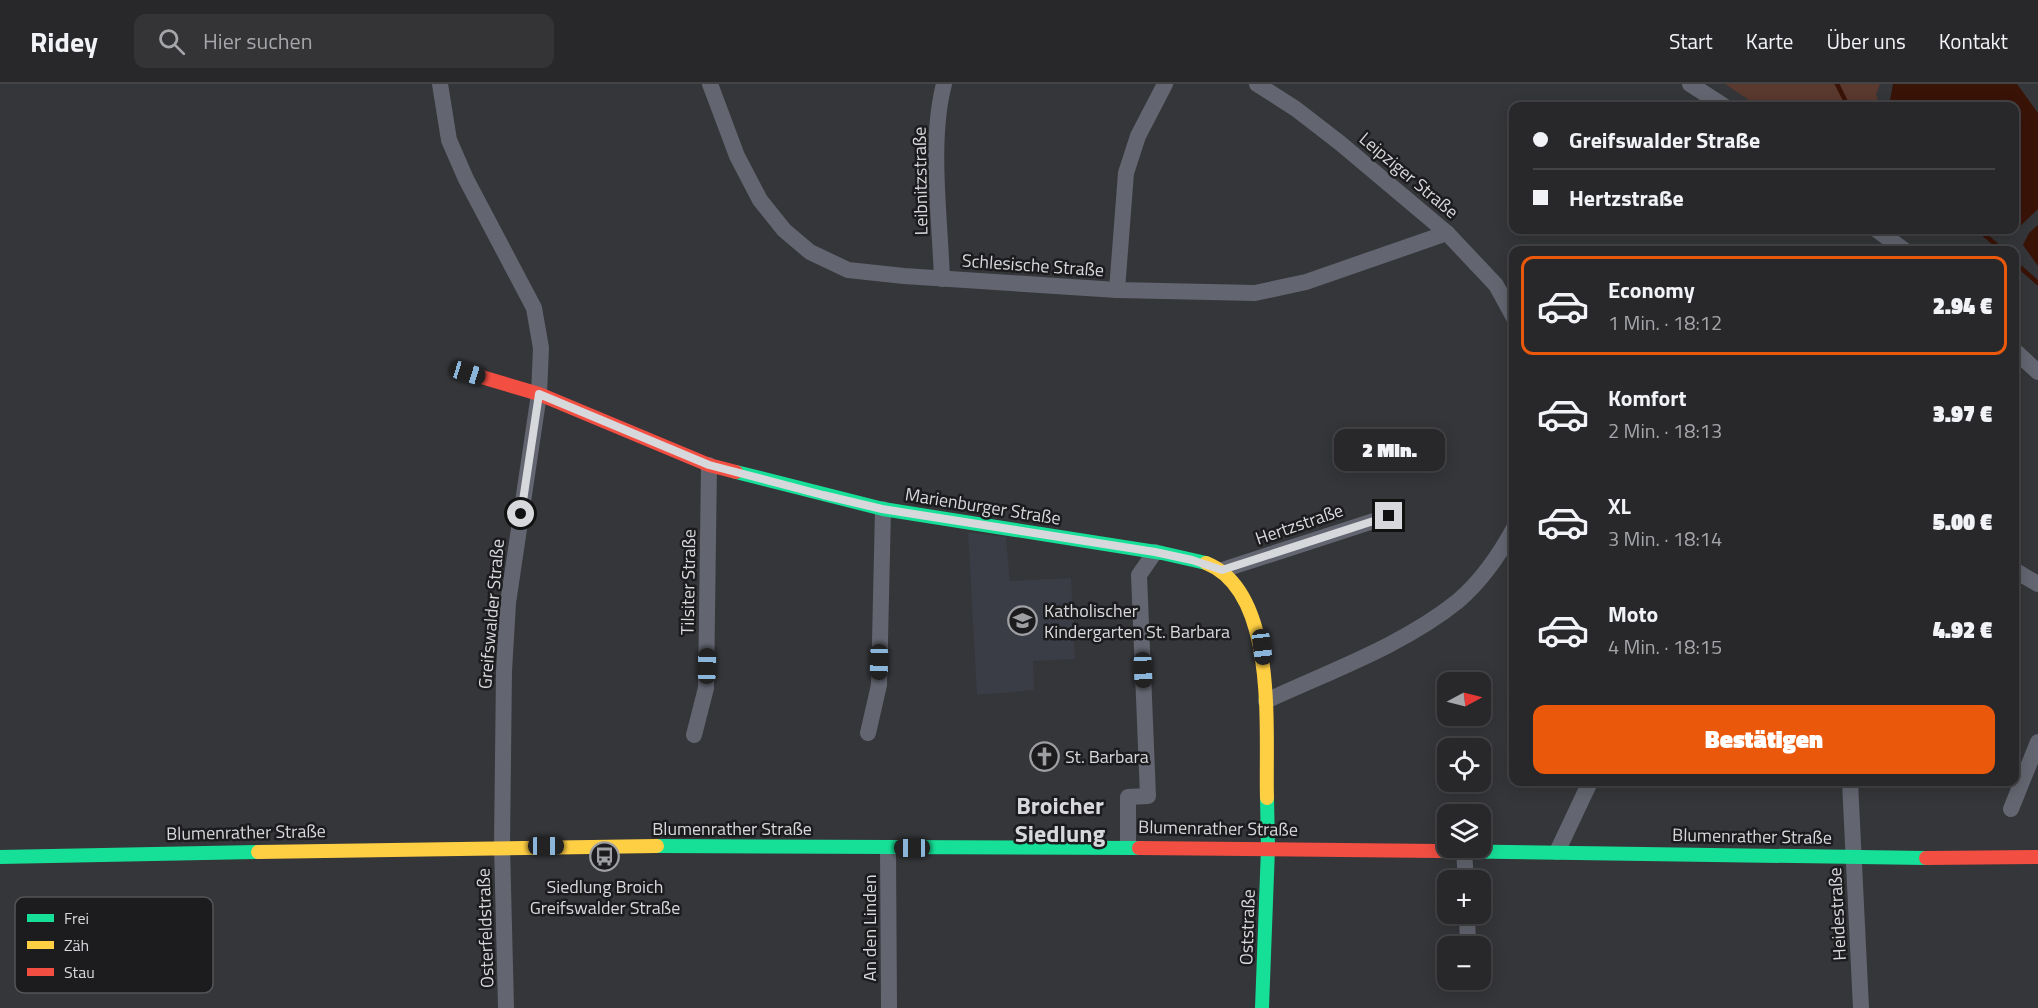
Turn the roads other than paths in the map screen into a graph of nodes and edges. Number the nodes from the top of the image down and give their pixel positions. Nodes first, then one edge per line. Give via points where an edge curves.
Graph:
1 (440, 84) edge
2 (710, 84) edge
3 (944, 84) edge
4 (1165, 84) edge
5 (1257, 84) edge
6 (1690, 84) edge
7 (1718, 102) edge
8 (1448, 233) junction
9 (1882, 234) edge
10 (1899, 246) edge
11 (942, 279) junction
12 (1117, 290) junction
13 (1509, 309) edge
14 (2019, 355) edge
15 (2038, 372) edge
16 (468, 373) dead end
17 (539, 394) junction
18 (709, 465) junction
19 (882, 509) junction
20 (1389, 516) dead end
21 (1509, 537) edge
22 (1155, 552) junction
23 (1222, 570) junction
24 (2019, 573) edge
25 (2038, 584) edge
26 (1266, 700) junction
27 (868, 733) dead end
28 (694, 735) dead end
29 (2038, 742) edge
30 (1588, 786) edge
31 (1850, 786) edge
32 (2011, 809) dead end
33 (502, 846) junction
34 (1128, 847) junction
35 (888, 848) junction
36 (1268, 848) junction
37 (1437, 851) edge
38 (1491, 851) edge
39 (1557, 852) junction
40 (0, 857) edge
41 (2038, 857) edge
42 (1854, 858) junction
43 (506, 1008) edge
44 (889, 1008) edge
45 (1262, 1008) edge
46 (1861, 1008) edge

1 - 17 street, Greifswalder Straße via 449,140 534,308 541,348
2 - 11 street, Schlesische Straße via 737,156 760,200 784,230 810,252 848,270
3 - 11 street, Leibnitzstraße via 938,105 937,141
4 - 12 street via 1138,136 1126,173
5 - 8 street, Leipziger Straße via 1340,143
6 - 7 street
8 - 12 street, Schlesische Straße via 1306,282 1255,293
8 - 13 street, Leipziger Straße via 1496,285
9 - 10 street
11 - 12 street, Schlesische Straße
14 - 15 street
16 - 17 street, Marienburger Straße
17 - 18 street, Marienburger Straße
17 - 33 street, Greifswalder Straße via 508,603
18 - 19 street, Marienburger Straße
18 - 28 street, Tilsiter Straße via 706,688
19 - 22 street, Marienburger Straße
19 - 27 street via 879,685
20 - 23 street, Hertzstraße
21 - 26 street via 1459,600 1404,637
22 - 23 street, Marienburger Straße
22 - 34 street via 1139,575 1148,796 1128,797
23 - 26 street via 1241,594 1260,634
24 - 25 street
26 - 36 street
29 - 32 street
30 - 39 street
31 - 42 street, Heidestraße
33 - 35 street, Blumenrather Straße
33 - 40 street, Blumenrather Straße
33 - 43 street, Osterfeldstraße
34 - 35 street, Blumenrather Straße
34 - 36 street, Blumenrather Straße
35 - 44 street, An den Linden
36 - 37 street, Blumenrather Straße
36 - 45 street, Oststraße
38 - 39 street, Blumenrather Straße
39 - 42 street, Blumenrather Straße
41 - 42 street, Blumenrather Straße
42 - 46 street, Heidestraße

